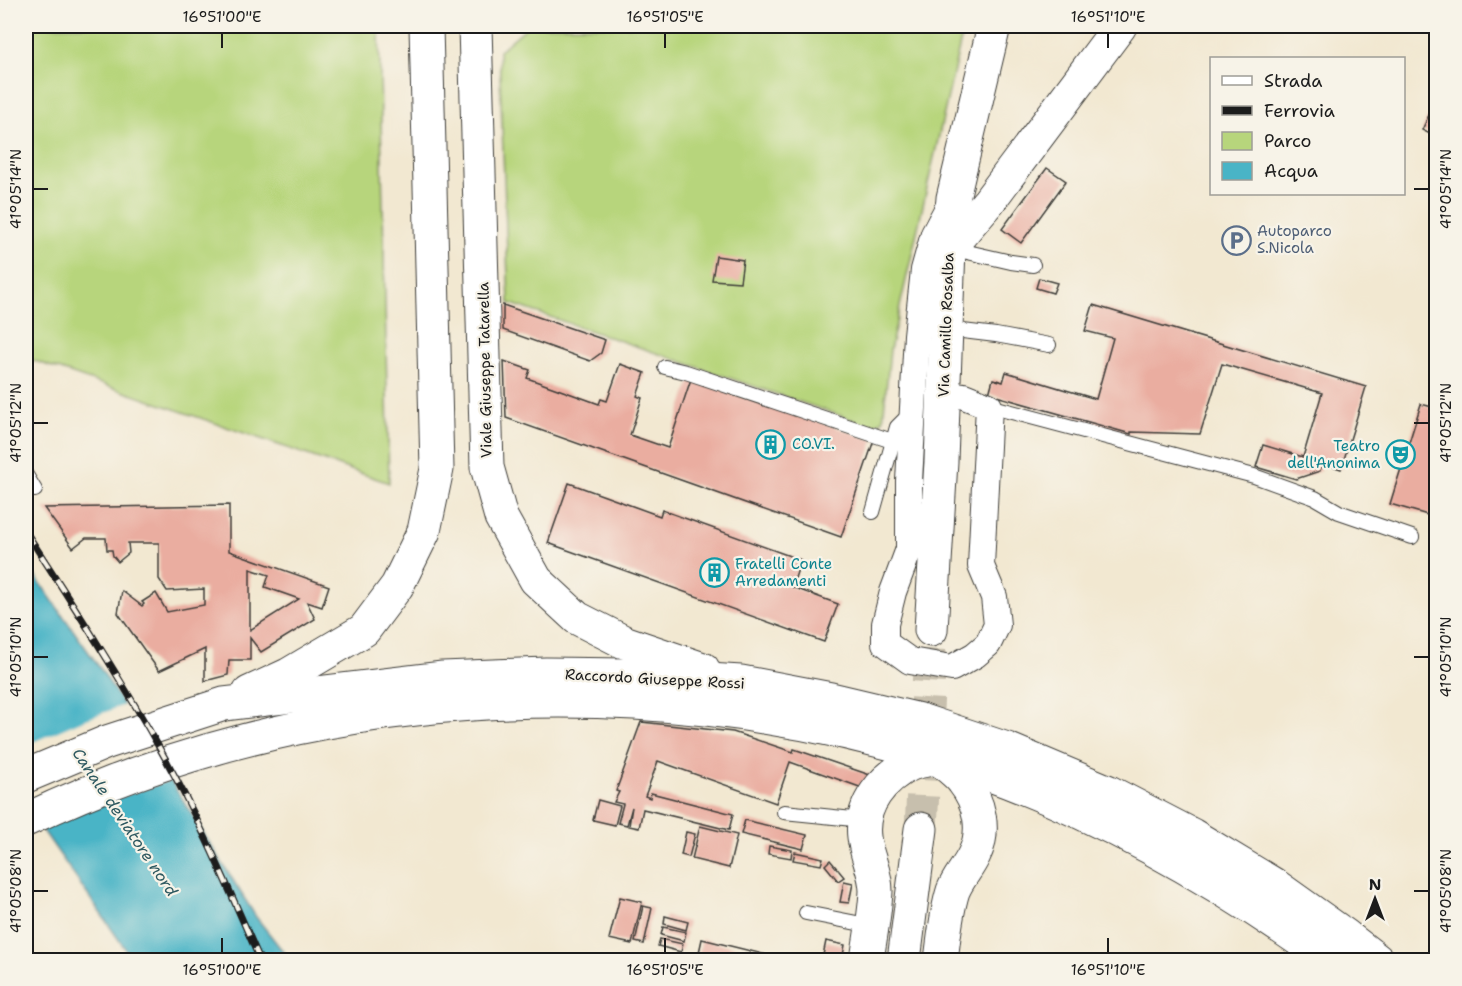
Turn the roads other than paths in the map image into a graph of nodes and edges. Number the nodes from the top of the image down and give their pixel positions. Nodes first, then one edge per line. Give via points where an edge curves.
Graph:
1 (426, 26) edge
2 (475, 26) edge
3 (994, 26) edge
4 (1120, 26) edge
5 (953, 198) junction
6 (949, 248) junction
7 (1033, 264) dead end
8 (946, 329) junction
9 (1049, 345) dead end
10 (664, 367) dead end
11 (944, 393) junction
12 (989, 406) junction
13 (912, 411) junction
14 (892, 441) junction
15 (26, 475) edge
16 (35, 490) dead end
17 (873, 512) dead end
18 (1412, 537) dead end
19 (931, 630) tunnel mouth
20 (741, 682) junction
21 (224, 704) junction
22 (938, 758) junction
23 (26, 776) edge
24 (784, 812) dead end
25 (26, 820) edge
26 (863, 820) junction
27 (921, 829) tunnel mouth
28 (806, 913) dead end
29 (872, 926) junction
30 (867, 960) edge
31 (904, 960) edge
32 (941, 960) edge
33 (1328, 960) edge
34 (1377, 960) edge

1 - 21 main road via 437,469 424,531 396,586 364,630 288,675
2 - 20 main road, Viale Giuseppe Tatarella via 488,467 501,517 536,579 577,618 624,642
3 - 5 main road, Via Camillo Rosalba
4 - 6 main road via 989,201
5 - 6 main road, Via Camillo Rosalba
5 - 13 street via 934,234 924,270
6 - 7 lane
6 - 8 main road, Via Camillo Rosalba
8 - 9 lane
8 - 11 main road, Via Camillo Rosalba
10 - 14 lane
11 - 12 street
11 - 19 main road, Via Camillo Rosalba
12 - 13 street via 981,566 994,597 997,625 988,644 952,668 910,661 885,643 890,603 909,549
12 - 18 lane via 1254,476
13 - 14 lane via 897,427
14 - 17 lane
15 - 16 lane
20 - 21 main road, Raccordo Giuseppe Rossi via 558,674 443,678
20 - 34 main road, Raccordo Giuseppe Rossi via 920,720 1006,749 1109,792 1192,835 1273,884
21 - 23 main road, Raccordo Giuseppe Rossi via 107,742
22 - 25 main road via 871,739 736,712 558,701 481,704 323,723 238,742 104,786
22 - 26 main road via 912,764 892,776 876,792
22 - 32 main road via 963,780 972,794 981,825 975,854 953,892
22 - 33 main road via 1017,786 1157,851
24 - 26 lane
26 - 29 main road via 876,891
27 - 31 main road
28 - 29 lane
29 - 30 main road

